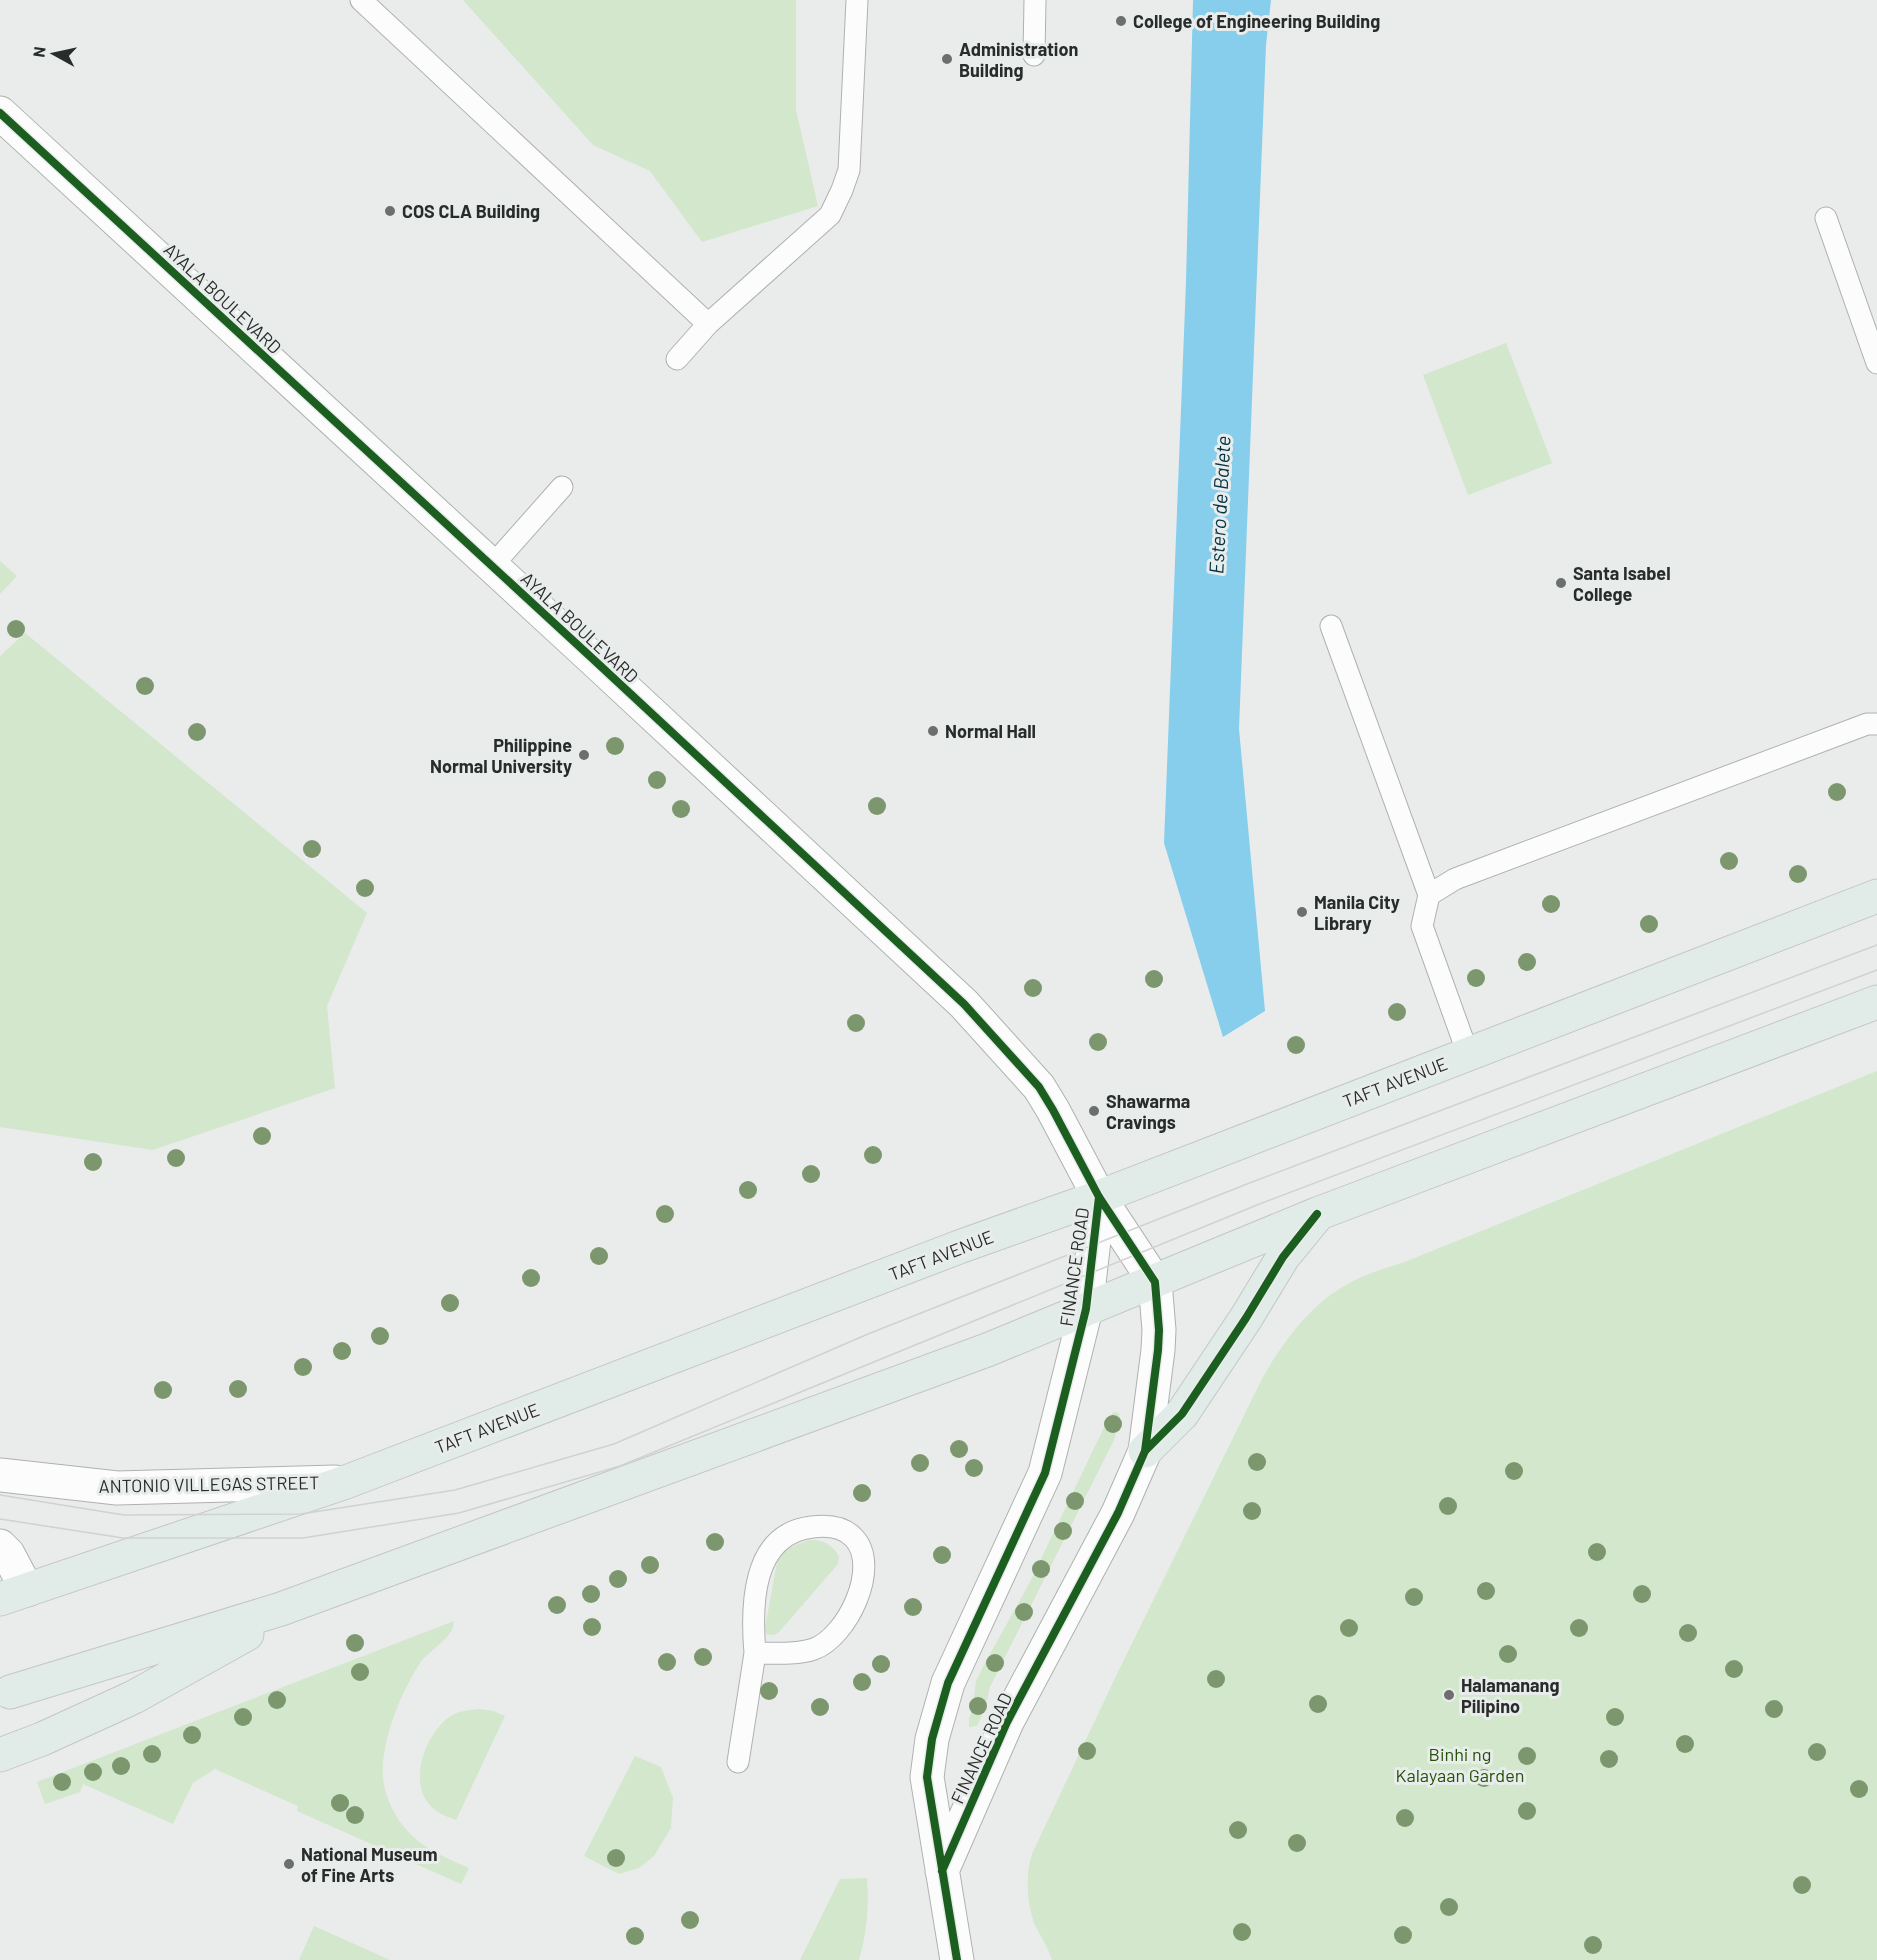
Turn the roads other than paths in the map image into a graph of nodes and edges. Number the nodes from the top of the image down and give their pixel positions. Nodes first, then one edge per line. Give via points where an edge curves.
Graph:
1 (361, 0) edge
2 (856, 0) edge
3 (1035, 0) edge
4 (1034, 55) dead end
5 (0, 113) edge
6 (1826, 218) dead end
7 (708, 324) junction
8 (676, 359) dead end
9 (1877, 363) edge
10 (562, 487) dead end
11 (492, 566) junction
12 (1331, 626) dead end
13 (1877, 724) edge
14 (1429, 895) junction
15 (1877, 896) edge
16 (1877, 1002) edge
17 (1468, 1054) junction
18 (1099, 1197) junction
19 (1317, 1214) junction
20 (1155, 1282) junction
21 (1086, 1310) junction
22 (1145, 1451) junction
23 (0, 1474) edge
24 (346, 1482) junction
25 (0, 1546) edge
26 (14, 1594) edge
27 (311, 1597) junction
28 (755, 1653) junction
29 (10, 1692) dead end
30 (0, 1755) edge
31 (738, 1762) dead end
32 (942, 1871) junction
33 (957, 1960) edge

1 - 7 lane
2 - 7 lane via 849,170 842,190 830,215
3 - 4 lane
5 - 11 main road, AYALA BOULEVARD
6 - 9 lane
7 - 8 lane
10 - 11 lane
11 - 18 main road, AYALA BOULEVARD via 964,1004 1039,1087
12 - 14 lane
13 - 14 lane via 1867,724 1455,879
14 - 17 lane via 1422,926
15 - 17 main road, TAFT AVENUE
16 - 19 main road
17 - 18 main road, TAFT AVENUE
18 - 20 main road, FINANCE ROAD
18 - 21 main road, FINANCE ROAD
18 - 24 main road, TAFT AVENUE
19 - 20 main road
19 - 22 main road via 1283,1257 1182,1414
20 - 21 main road
20 - 22 main road, FINANCE ROAD via 1158,1350
21 - 27 main road via 987,1350
21 - 32 main road, FINANCE ROAD via 1045,1473 948,1683 932,1739 927,1777
22 - 32 main road, FINANCE ROAD via 1118,1513 1007,1722
23 - 24 main road, ANTONIO VILLEGAS STREET via 117,1488
24 - 26 main road, TAFT AVENUE
25 - 26 main road via 8,1554
27 - 29 main road
27 - 30 main road via 134,1697
28 - 28 lane via 814,1649 841,1628 863,1580 860,1546 853,1537 844,1530 822,1525 804,1528 774,1545 755,1588
28 - 31 lane
32 - 33 main road, FINANCE ROAD

